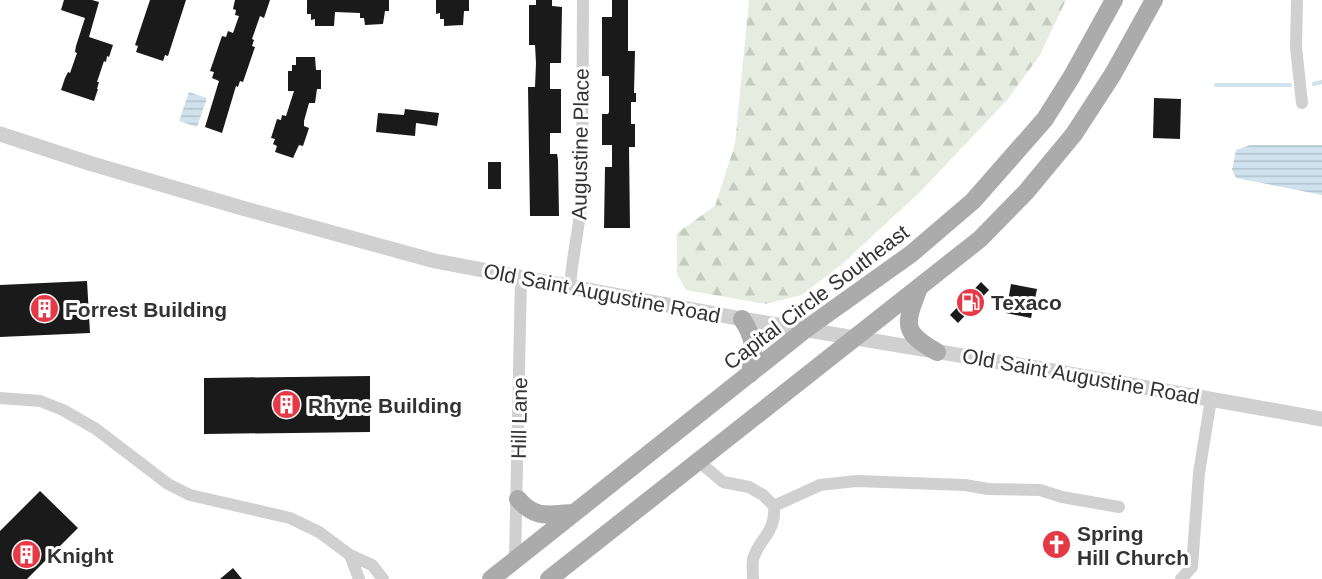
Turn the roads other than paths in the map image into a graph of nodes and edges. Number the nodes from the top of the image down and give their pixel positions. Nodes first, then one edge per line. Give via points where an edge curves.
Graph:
1 (582, 0) edge
2 (1114, 0) edge
3 (1154, 0) edge
4 (1298, 0) edge
5 (1302, 103) dead end
6 (0, 134) edge
7 (521, 278) junction
8 (570, 287) junction
9 (919, 288) junction
10 (742, 319) junction
11 (806, 329) junction
12 (857, 338) junction
13 (937, 352) junction
14 (750, 374) junction
15 (0, 398) edge
16 (1211, 399) junction
17 (1322, 419) edge
18 (698, 461) junction
19 (518, 499) junction
20 (774, 506) junction
21 (1119, 507) dead end
22 (574, 513) junction
23 (350, 555) junction
24 (515, 559) junction
25 (1183, 578) edge
26 (359, 579) edge
27 (383, 579) edge
28 (490, 579) edge
29 (549, 579) edge
30 (753, 579) edge

1 - 8 street, Augustine Place via 582,194
2 - 11 main road, Capital Circle Southeast via 1045,119 973,201 910,254
3 - 9 main road via 1074,134 980,239
4 - 5 street via 1296,46
6 - 7 street, Old Saint Augustine Road via 370,244
7 - 8 street, Old Saint Augustine Road
7 - 19 street, Hill Lane
8 - 10 street, Old Saint Augustine Road
9 - 12 main road
9 - 13 main road via 908,318 909,327 917,341
10 - 11 street, Old Saint Augustine Road
10 - 14 main road via 754,344
11 - 12 street, Old Saint Augustine Road
11 - 14 main road, Capital Circle Southeast
12 - 13 street, Old Saint Augustine Road
12 - 18 main road
13 - 16 street, Old Saint Augustine Road
14 - 22 main road, Capital Circle Southeast
15 - 23 street via 40,401 63,410 183,492 290,519 319,532
16 - 17 street, Old Saint Augustine Road
16 - 25 street via 1198,473 1192,567
18 - 20 street via 723,482 749,487
18 - 29 main road
19 - 22 main road via 530,512 542,515
19 - 24 street, Hill Lane
20 - 21 street via 820,485 856,480 1040,490
20 - 30 street via 771,531 753,561
22 - 24 main road, Capital Circle Southeast
23 - 26 street
23 - 27 street via 372,565
24 - 28 main road, Capital Circle Southeast

